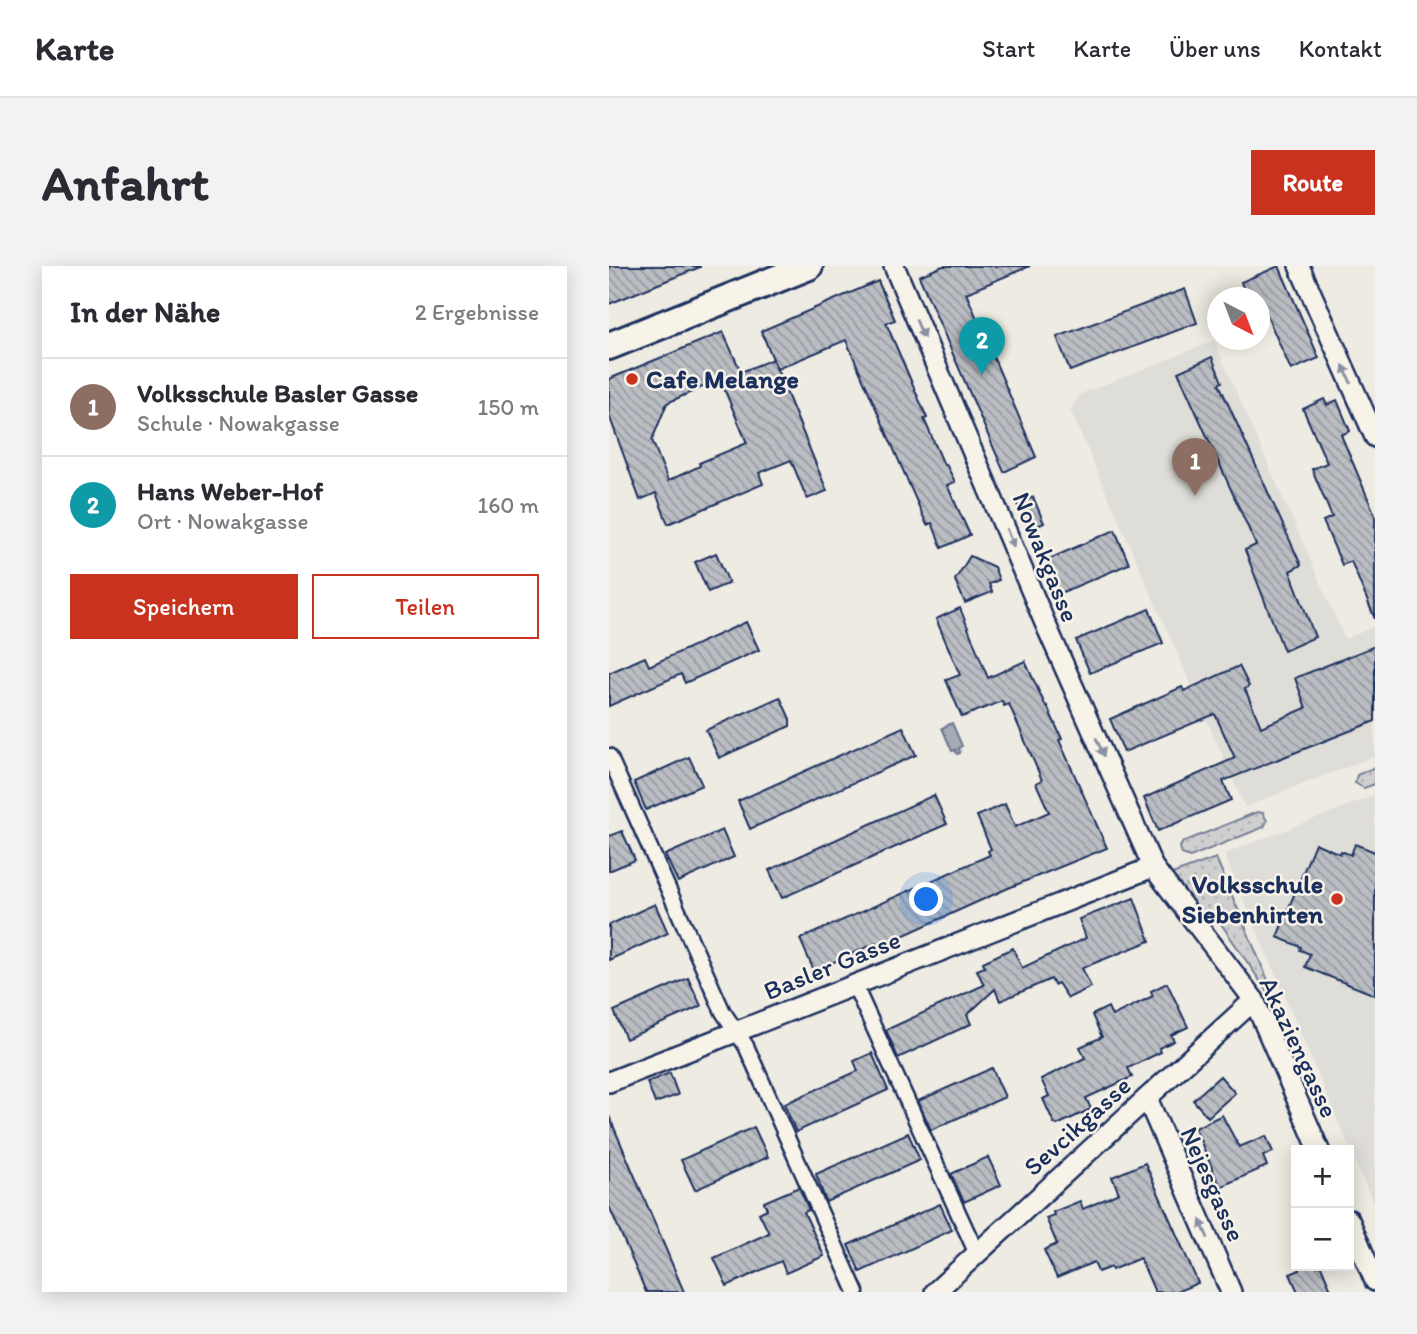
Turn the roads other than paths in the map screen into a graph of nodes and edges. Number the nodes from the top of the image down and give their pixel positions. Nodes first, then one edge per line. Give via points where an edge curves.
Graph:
1 (809, 266) edge
2 (894, 266) edge
3 (1299, 266) edge
4 (609, 346) edge
5 (1375, 437) edge
6 (609, 755) edge
7 (1153, 867) junction
8 (854, 984) junction
9 (1254, 1000) junction
10 (736, 1031) junction
11 (609, 1082) edge
12 (1147, 1098) junction
13 (1316, 1145) edge
14 (1354, 1232) edge
15 (977, 1254) junction
16 (1375, 1281) edge
17 (856, 1292) edge
18 (935, 1292) edge
19 (1231, 1292) edge

1 - 4 main road
2 -> 7 street, Nowakgasse
5 -> 3 street
6 - 10 street via 723,1012
7 - 8 street, Basler Gasse
7 - 9 street, Akaziengasse
8 - 10 street, Basler Gasse
8 - 15 street
9 - 12 street, Sevcikgasse
9 - 13 street, Akaziengasse
10 - 11 street, Basler Gasse
10 - 17 street
12 - 15 street, Sevcikgasse
19 -> 12 street, Nejesgasse
14 - 16 street
15 - 18 street, Sevcikgasse

